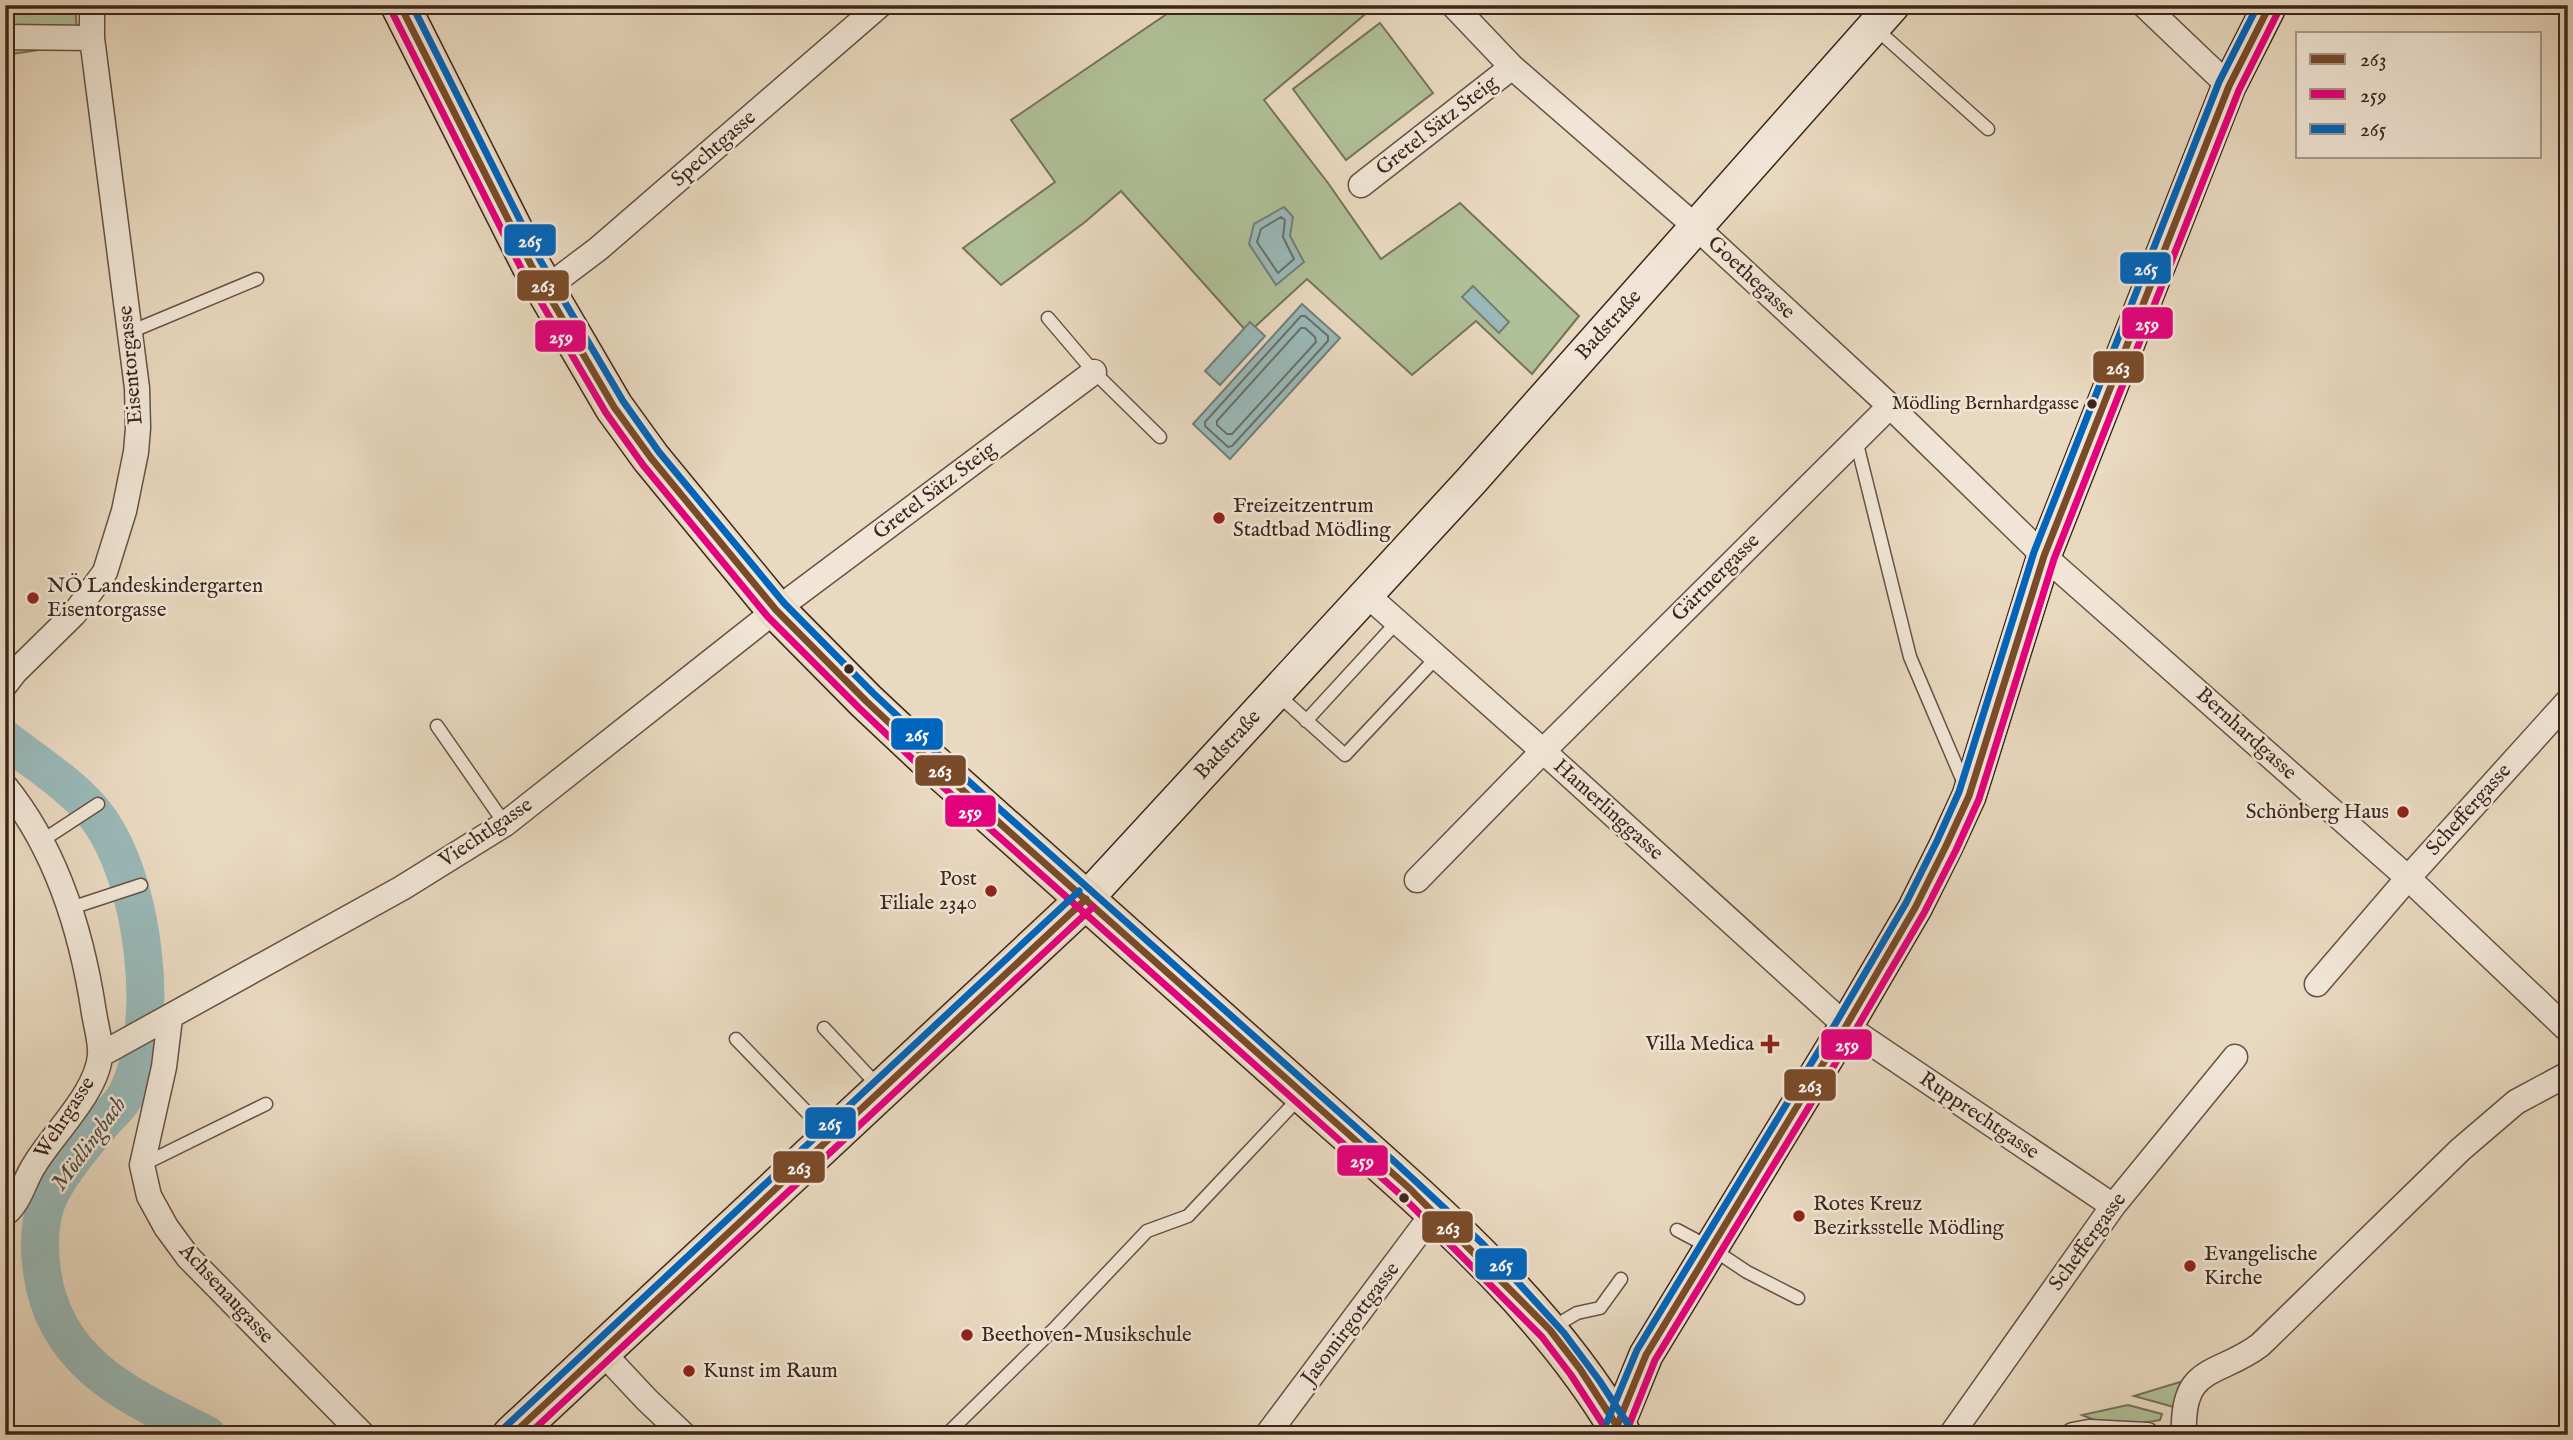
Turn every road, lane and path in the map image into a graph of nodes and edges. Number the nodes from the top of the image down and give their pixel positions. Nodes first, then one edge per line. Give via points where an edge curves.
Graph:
1 (92, 5) edge
2 (400, 5) edge
3 (880, 5) edge
4 (1453, 5) edge
5 (2144, 5) edge
6 (2270, 5) edge
7 (1884, 16) edge
8 (5, 37) edge
9 (92, 38) junction
10 (1512, 67) junction
11 (2229, 86) junction
12 (1988, 129) dead end
13 (1361, 185) dead end
14 (1696, 227) junction
15 (257, 279) dead end
16 (545, 289) junction
17 (1048, 318) dead end
18 (130, 332) junction
19 (1094, 372) junction
20 (1890, 406) junction
21 (1160, 437) dead end
22 (1856, 438) junction
23 (2044, 556) junction
24 (1367, 595) junction
25 (776, 610) junction
26 (1397, 622) junction
27 (1436, 658) junction
28 (5, 685) edge
29 (1277, 693) junction
30 (2568, 701) edge
31 (1306, 721) junction
32 (437, 726) dead end
33 (1543, 751) junction
34 (5, 786) edge
35 (1969, 796) junction
36 (98, 804) dead end
37 (505, 824) junction
38 (40, 842) junction
39 (2408, 878) junction
40 (1417, 880) dead end
41 (141, 885) dead end
42 (1086, 899) junction
43 (71, 908) junction
44 (2317, 984) dead end
45 (163, 1021) junction
46 (1846, 1026) junction
47 (824, 1028) dead end
48 (2568, 1030) edge
49 (736, 1039) dead end
50 (100, 1055) junction
51 (2235, 1057) dead end
52 (2568, 1074) edge
53 (882, 1091) junction
54 (1303, 1093) junction
55 (266, 1104) dead end
56 (831, 1138) junction
57 (142, 1166) junction
58 (2113, 1206) junction
59 (9, 1211) edge
60 (1434, 1212) junction
61 (1677, 1230) dead end
62 (1711, 1248) junction
63 (1621, 1279) dead end
64 (1798, 1298) dead end
65 (1563, 1321) junction
66 (602, 1352) junction
67 (1621, 1433) edge
68 (363, 1435) edge
69 (512, 1435) edge
70 (684, 1435) edge
71 (946, 1435) edge
72 (1267, 1435) edge
73 (1951, 1435) edge
74 (2073, 1435) edge
75 (2147, 1435) edge
76 (2184, 1435) edge

1 - 9 street, Eisentorgasse
2 - 16 main road
3 - 16 street, Spechtgasse via 598,249
4 - 10 street, Goethegasse
5 - 11 street
6 - 11 main road
7 - 12 lane
7 - 14 main road, Badstraße
8 - 9 street
9 - 18 street, Eisentorgasse
10 - 13 street, Gretel Sätz Steig
10 - 14 street, Goethegasse
11 - 23 main road
14 - 20 street, Goethegasse
14 - 24 main road, Badstraße
15 - 18 lane
16 - 25 main road via 614,407 650,458
17 - 19 lane
18 - 28 street, Eisentorgasse via 137,388 136,452 105,572 74,614
19 - 21 lane
19 - 25 street, Gretel Sätz Steig
20 - 22 street, Gärtnergasse
20 - 23 street, Goethegasse
22 - 33 street, Gärtnergasse
22 - 35 lane via 1910,657
23 - 35 main road
23 - 39 street, Bernhardgasse
24 - 26 street, Hamerlinggasse
24 - 29 main road, Badstraße
25 - 37 street, Viechtlgasse
25 - 42 main road via 913,745
26 - 27 street, Hamerlinggasse
26 - 31 lane
27 - 31 lane via 1345,755
27 - 33 street, Hamerlinggasse
29 - 31 lane
29 - 42 main road, Badstraße
30 - 39 street, Scheffergasse
32 - 37 lane
33 - 40 street, Gärtnergasse
33 - 46 street, Hamerlinggasse
34 - 38 street
35 - 46 main road via 1915,908
36 - 38 lane
37 - 45 street, Viechtlgasse via 402,888
38 - 43 street
39 - 44 street, Scheffergasse
39 - 48 street, Bernhardgasse
41 - 43 lane
42 - 53 main road, Badstraße
42 - 54 main road
43 - 50 street via 87,966
45 - 50 street, Viechtlgasse
45 - 57 street, Achsenaugasse via 164,1067
46 - 58 street, Rupprechtgasse
46 - 62 main road
47 - 53 lane
49 - 56 lane
50 - 59 street, Wehrgasse via 90,1085 34,1165
51 - 58 street, Scheffergasse
52 - 76 street via 2516,1102 2459,1150 2260,1345 2198,1379 2183,1416
53 - 56 main road, Badstraße
54 - 60 main road
54 - 71 lane via 1188,1216 1147,1231
55 - 57 lane
56 - 66 main road, Badstraße
57 - 68 street, Achsenaugasse via 149,1196 187,1257
58 - 73 street, Scheffergasse
60 - 65 main road
60 - 72 street, Jasomirgottgasse
61 - 62 lane
62 - 64 lane
62 - 67 main road via 1646,1355
63 - 65 lane via 1600,1308
65 - 67 main road via 1580,1369
66 - 69 main road, Badstraße
66 - 70 street
74 - 75 street

